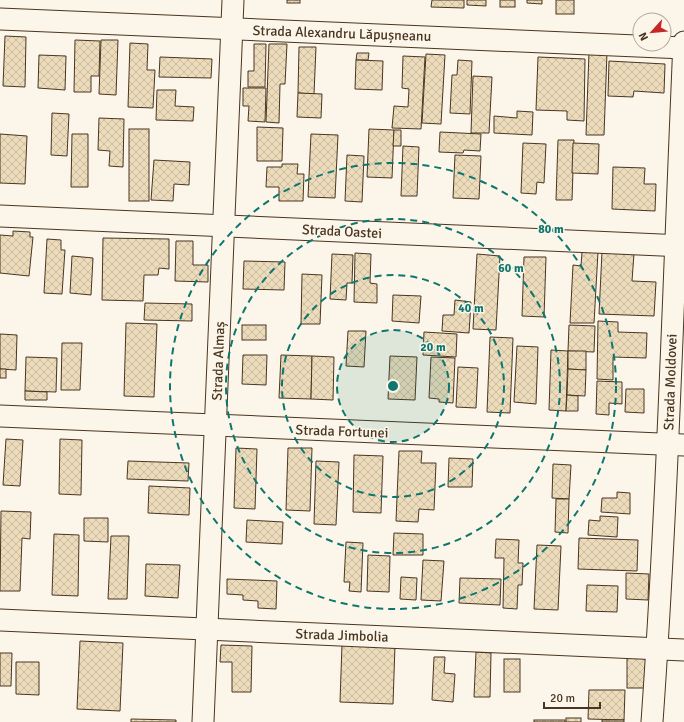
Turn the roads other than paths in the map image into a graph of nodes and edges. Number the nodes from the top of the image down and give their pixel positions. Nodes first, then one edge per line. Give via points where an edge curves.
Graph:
1 (233, 0) edge
2 (0, 19) edge
3 (232, 28) junction
4 (684, 42) edge
5 (684, 48) edge
6 (0, 216) edge
7 (224, 226) junction
8 (680, 246) edge
9 (0, 416) edge
10 (216, 425) junction
11 (675, 444) edge
12 (0, 620) edge
13 (207, 629) junction
14 (657, 649) junction
15 (684, 650) edge
16 (203, 722) edge
17 (652, 722) edge

1 - 3 street, Strada Almaș
2 - 3 street, Strada Alexandru Lăpușneanu
3 - 5 street, Strada Alexandru Lăpușneanu
3 - 7 street, Strada Almaș
4 - 5 street, Strada Moldovei
5 - 8 street, Strada Moldovei
6 - 7 street, Strada Oastei
7 - 8 street, Strada Oastei
7 - 10 street, Strada Almaș
8 - 11 street, Strada Moldovei
9 - 10 street, Strada Fortunei
10 - 11 street, Strada Fortunei
10 - 13 street, Strada Almaș
11 - 14 street, Strada Moldovei
12 - 13 street, Strada Jimbolia
13 - 14 street, Strada Jimbolia
13 - 16 street, Strada Almaș
14 - 15 street, Strada Jimbolia
14 - 17 street, Strada Moldovei

